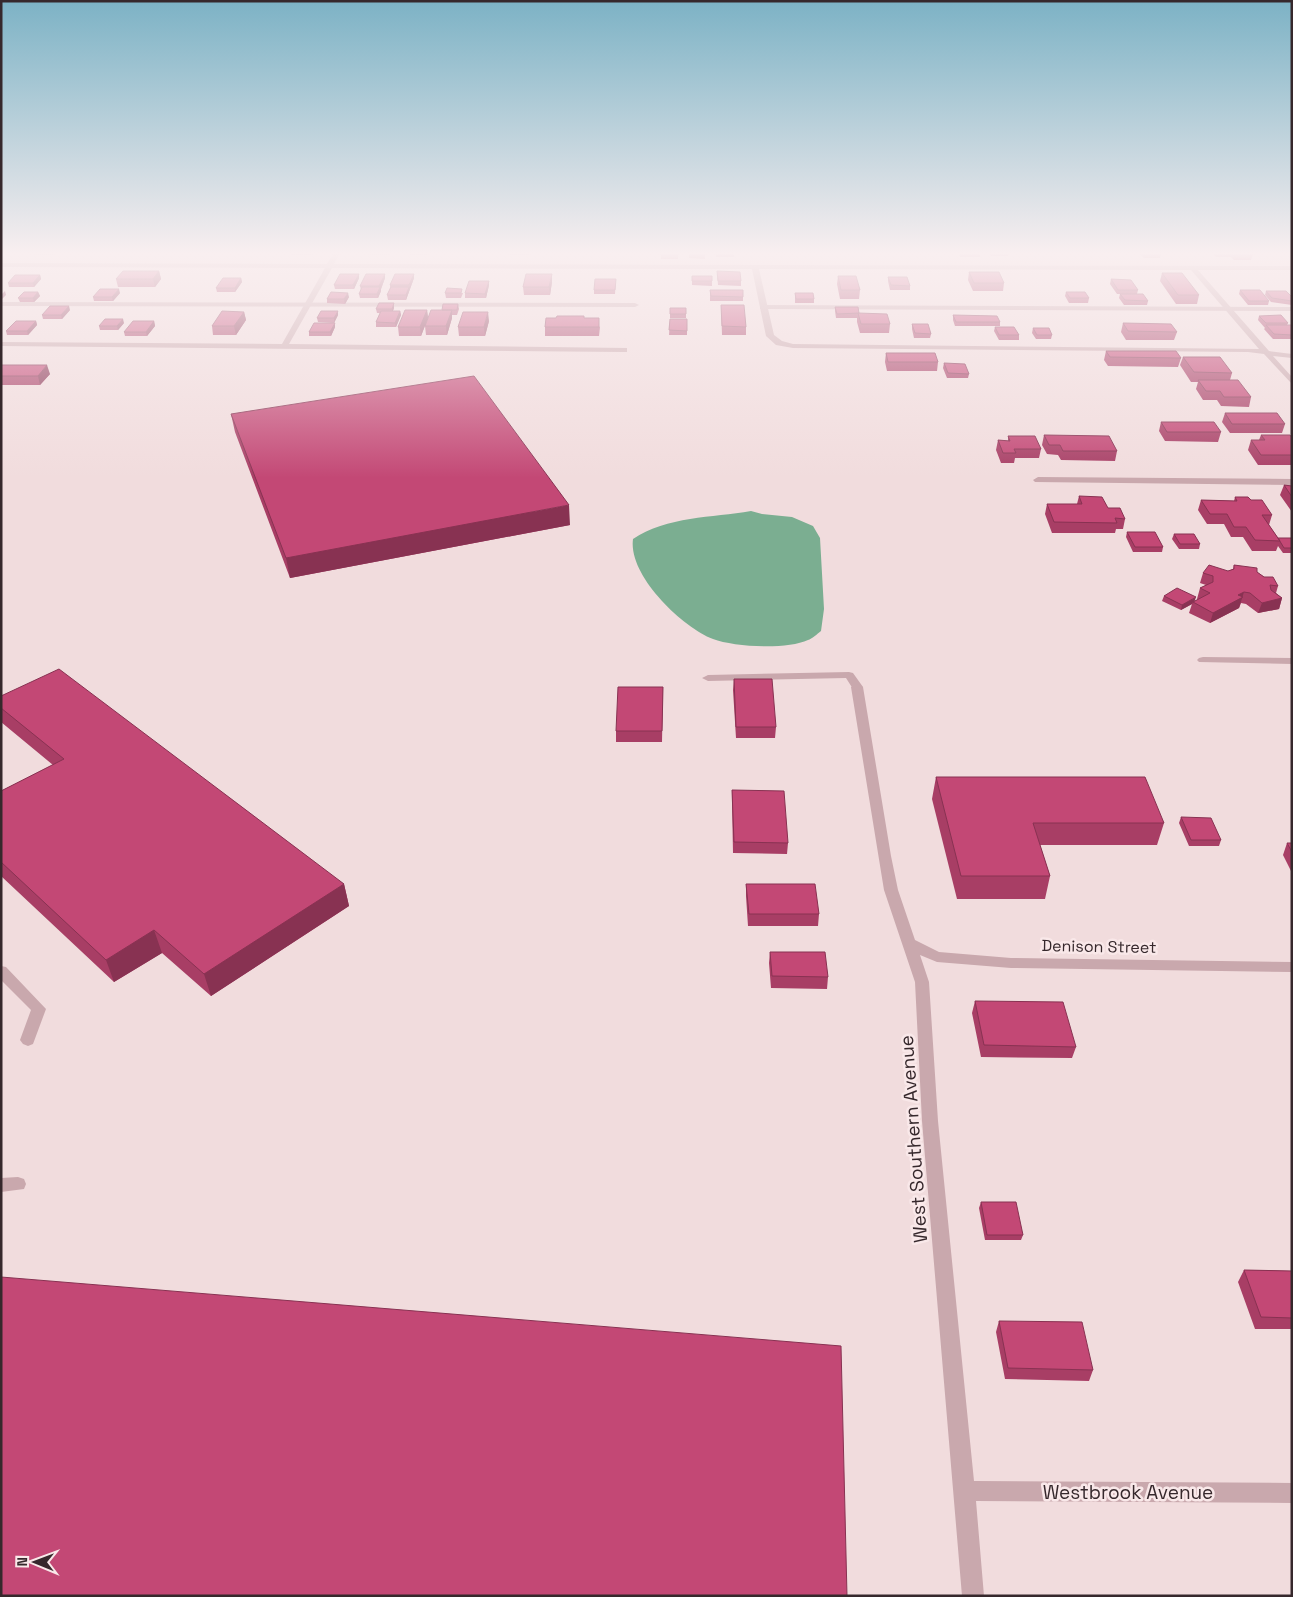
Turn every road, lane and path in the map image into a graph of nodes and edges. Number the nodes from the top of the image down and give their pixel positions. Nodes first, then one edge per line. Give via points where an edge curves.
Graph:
1 (295, 329) edge
2 (768, 329) edge
3 (1246, 329) edge
4 (1, 344) edge
5 (284, 347) junction
6 (624, 350) dead end
7 (1266, 352) junction
8 (1292, 356) edge
9 (1292, 382) edge
10 (1038, 480) dead end
11 (1292, 482) edge
12 (1203, 660) dead end
13 (1292, 661) edge
14 (708, 678) dead end
15 (909, 942) junction
16 (1292, 967) edge
17 (1, 971) edge
18 (28, 1040) dead end
19 (18, 1184) dead end
20 (1, 1185) edge
21 (965, 1491) junction
22 (1292, 1493) edge
23 (973, 1596) edge

1 - 5 street
2 - 7 street via 770,336 779,343 812,347
3 - 7 street
4 - 5 street
5 - 6 street
7 - 8 street
7 - 9 street
10 - 11 street
12 - 13 street
14 - 15 street, West Southern Avenue via 849,676 857,687 891,890
15 - 16 street, Denison Street via 938,957 1011,963
15 - 21 street, West Southern Avenue via 922,982 930,1121
17 - 18 street via 39,1009
19 - 20 street
21 - 22 street, Westbrook Avenue
21 - 23 street, West Southern Avenue

